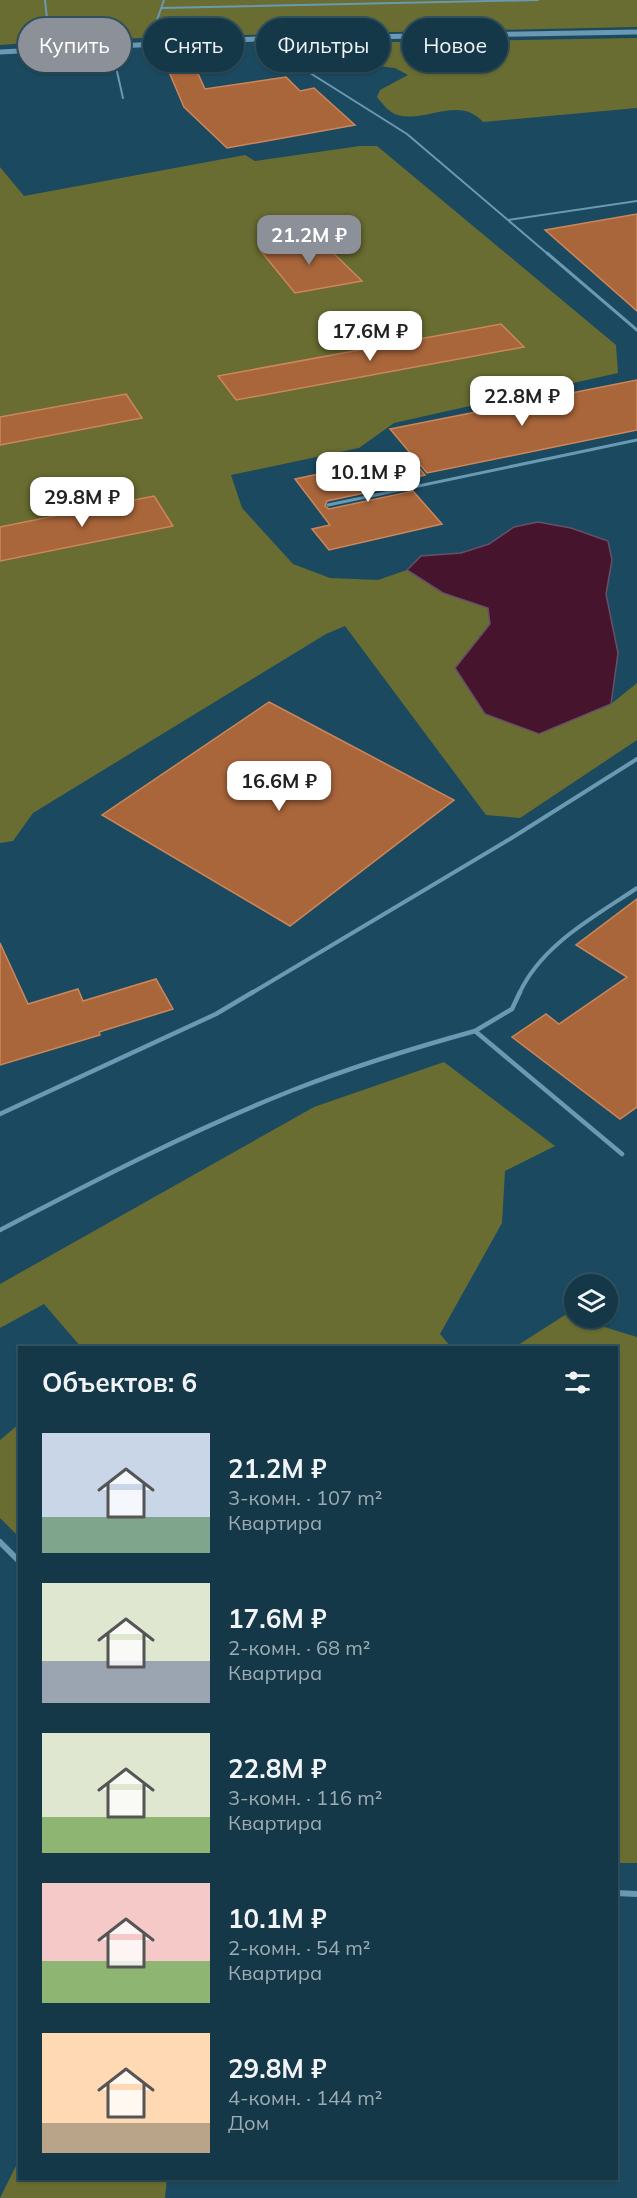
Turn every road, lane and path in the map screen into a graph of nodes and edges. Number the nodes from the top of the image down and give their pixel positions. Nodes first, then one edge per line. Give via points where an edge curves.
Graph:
1 (45, 0) edge
2 (164, 0) edge
3 (301, 0) edge
4 (538, 0) edge
5 (463, 2) edge
6 (299, 5) junction
7 (161, 8) junction
8 (47, 18) edge
9 (158, 18) edge
10 (637, 32) edge
11 (390, 37) edge
12 (256, 39) edge
13 (244, 40) edge
14 (18, 51) edge
15 (0, 52) edge
16 (117, 72) edge
17 (310, 72) edge
18 (123, 98) dead end
19 (637, 201) edge
20 (508, 220) junction
21 (637, 330) edge
22 (637, 440) edge
23 (328, 505) dead end
24 (637, 759) edge
25 (637, 888) edge
26 (476, 1031) junction
27 (0, 1114) edge
28 (622, 1154) dead end
29 (0, 1230) edge
30 (0, 1542) edge
31 (18, 1560) edge
32 (618, 1893) edge
33 (637, 1894) edge

1 - 8 lane
2 - 7 lane
3 - 6 lane
4 - 5 lane
5 - 6 lane
6 - 7 lane
7 - 9 lane
10 - 11 street
12 - 13 street
14 - 15 street
16 - 18 lane
17 - 20 lane via 406,134
19 - 20 lane
20 - 21 lane
22 - 23 lane
24 - 27 lane via 216,1014
25 - 26 lane via 565,938 527,976 512,1009
26 - 28 lane
26 - 29 lane via 311,1081 172,1143
30 - 31 lane
32 - 33 lane

